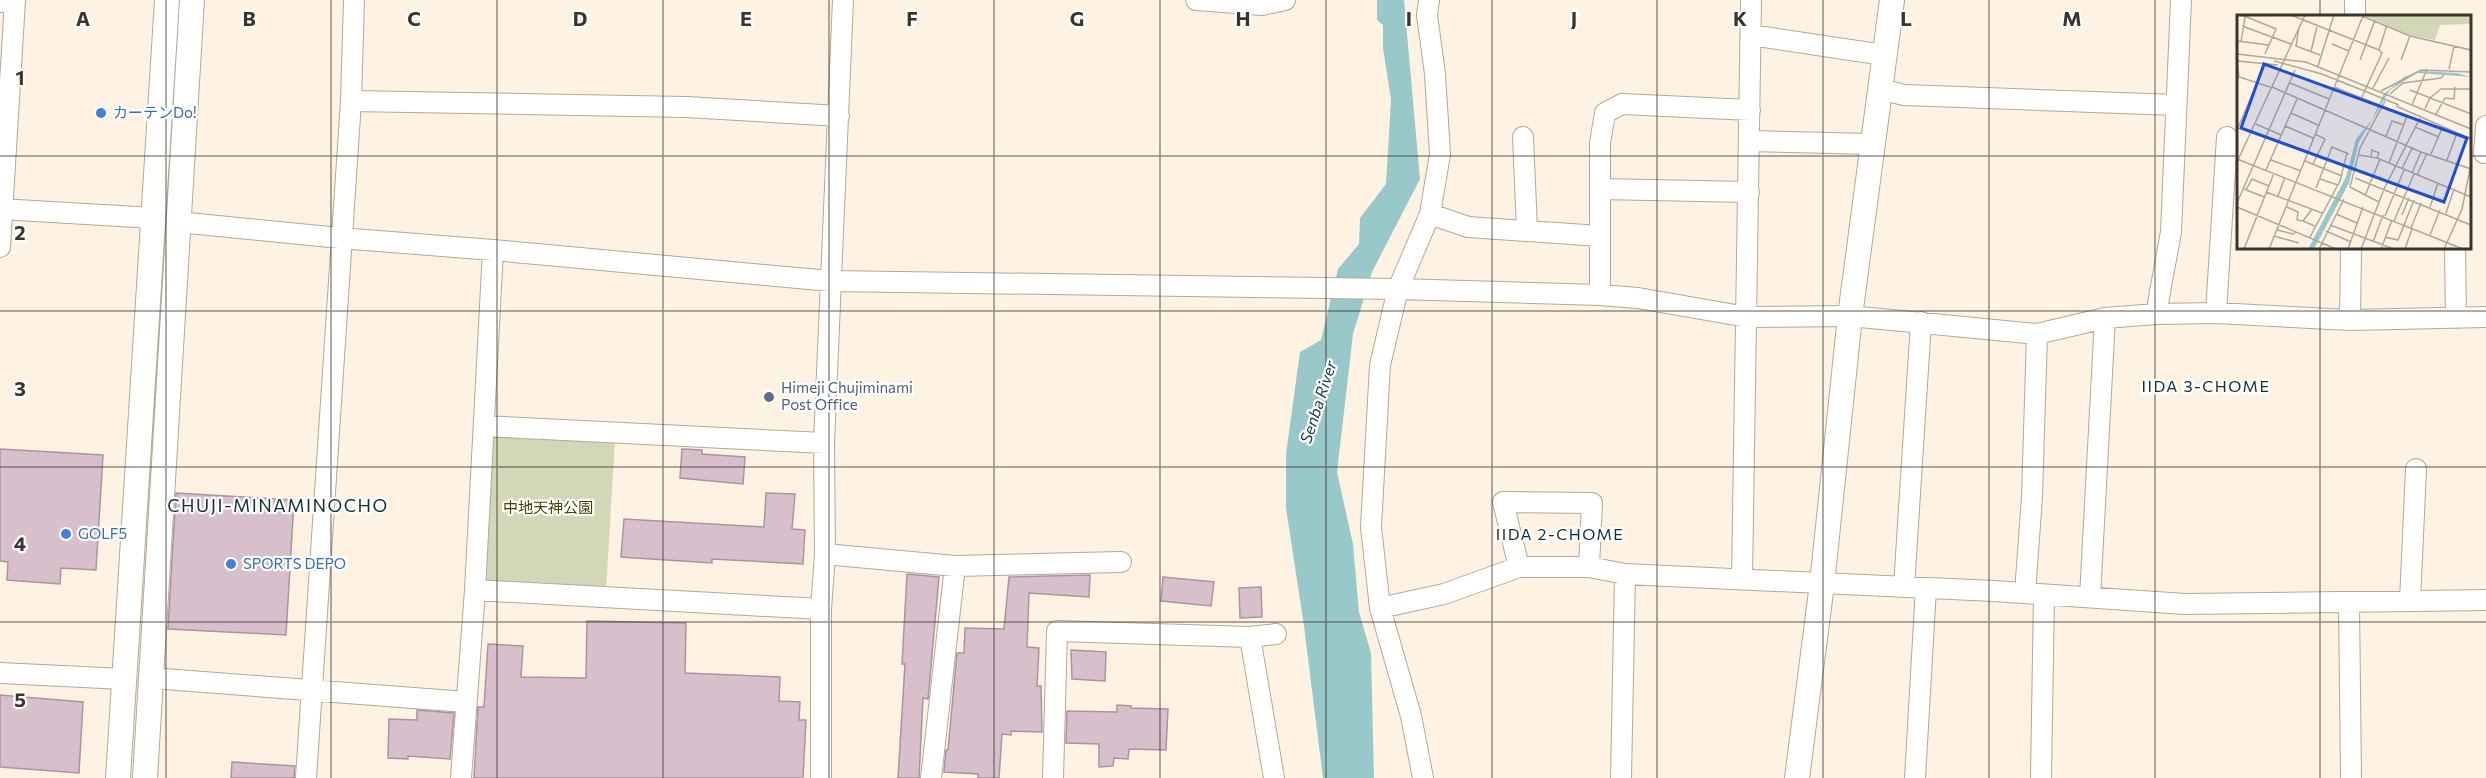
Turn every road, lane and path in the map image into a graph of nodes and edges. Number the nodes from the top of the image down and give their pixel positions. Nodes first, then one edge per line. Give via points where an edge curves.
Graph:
1 (15, 0) edge
2 (167, 0) edge
3 (192, 0) edge
4 (354, 0) edge
5 (843, 0) edge
6 (1196, 0) edge
7 (1285, 0) edge
8 (1429, 0) edge
9 (1748, 0) edge
10 (1892, 0) edge
11 (2181, 0) edge
12 (1255, 2) edge
13 (1751, 35) junction
14 (1884, 55) junction
15 (1880, 89) junction
16 (351, 101) junction
17 (2175, 105) junction
18 (1750, 110) junction
19 (839, 116) junction
20 (2486, 126) edge
21 (1523, 137) dead end
22 (2227, 137) dead end
23 (1750, 141) junction
24 (1873, 144) junction
25 (2484, 153) dead end
26 (1600, 189) junction
27 (1749, 192) junction
28 (1, 209) edge
29 (1430, 214) junction
30 (154, 218) junction
31 (178, 222) junction
32 (1527, 230) junction
33 (1600, 236) junction
34 (340, 238) junction
35 (0, 247) edge
36 (2351, 249) edge
37 (2455, 249) edge
38 (493, 250) junction
39 (830, 281) junction
40 (1398, 289) junction
41 (1600, 295) junction
42 (2216, 313) junction
43 (2157, 314) junction
44 (1851, 316) junction
45 (1747, 317) junction
46 (2486, 317) edge
47 (2105, 318) junction
48 (2456, 318) junction
49 (2350, 320) junction
50 (1921, 322) junction
51 (2037, 334) junction
52 (484, 426) junction
53 (824, 443) junction
54 (2416, 469) dead end
55 (825, 554) junction
56 (1121, 561) dead end
57 (955, 566) junction
58 (1519, 567) junction
59 (1588, 567) junction
60 (1625, 574) junction
61 (1742, 579) junction
62 (1822, 584) junction
63 (1904, 587) junction
64 (1926, 588) junction
65 (475, 590) junction
66 (2035, 594) junction
67 (2090, 597) junction
68 (2486, 600) edge
69 (2410, 601) junction
70 (2349, 602) junction
71 (1380, 608) junction
72 (821, 609) junction
73 (1276, 634) dead end
74 (1250, 637) junction
75 (0, 673) edge
76 (151, 678) junction
77 (124, 679) junction
78 (311, 691) junction
79 (466, 702) junction
80 (118, 778) edge
81 (145, 778) edge
82 (306, 778) edge
83 (461, 778) edge
84 (821, 778) edge
85 (932, 778) edge
86 (1053, 778) edge
87 (1274, 778) edge
88 (1423, 778) edge
89 (1621, 778) edge
90 (1797, 778) edge
91 (1915, 778) edge
92 (2041, 778) edge
93 (2351, 778) edge

1 - 28 street
2 - 30 street
3 - 31 street
4 - 16 street
5 - 19 street
6 - 12 street
7 - 12 street via 1262,5
8 - 29 street via 1427,15 1440,154
9 - 13 street
10 - 14 street
11 - 17 street
13 - 14 street
13 - 18 street
14 - 15 street
15 - 17 street via 1904,95
15 - 24 street
16 - 19 street via 686,107
16 - 34 street
17 - 43 street via 2171,232
18 - 23 street
18 - 26 street via 1622,104 1605,113 1600,143
19 - 39 street
20 - 25 street
21 - 32 street
22 - 42 street
23 - 24 street
23 - 27 street
24 - 44 street
26 - 27 street
26 - 33 street
27 - 45 street
28 - 30 street
28 - 35 street
29 - 32 street via 1468,227
29 - 40 street
30 - 77 street
31 - 34 street
31 - 76 street
32 - 33 street
33 - 41 street
34 - 38 street
34 - 78 street
36 - 49 street
37 - 48 street
38 - 39 street
38 - 52 street
39 - 40 street
39 - 53 street
40 - 41 street
40 - 71 street via 1378,388 1371,527
41 - 45 street
42 - 43 street
42 - 49 street
43 - 47 street
44 - 45 street
44 - 50 street
44 - 62 street
45 - 61 street
46 - 48 street
47 - 51 street
47 - 67 street
48 - 49 street
50 - 51 street
50 - 63 street
51 - 66 street via 2032,497
52 - 53 street
52 - 65 street
53 - 55 street
54 - 69 street
55 - 57 street
55 - 72 street
56 - 57 street
57 - 85 street
58 - 59 street
58 - 59 street via 1503,502 1592,503
58 - 71 street via 1444,594
59 - 60 street
60 - 61 street
60 - 89 street
61 - 62 street
62 - 63 street
62 - 90 street
63 - 64 street
64 - 66 street
64 - 91 street
65 - 72 street
65 - 79 street
66 - 67 street
66 - 92 street
67 - 70 street via 2185,604
68 - 69 street
69 - 70 street
70 - 93 street
71 - 88 street via 1411,716
72 - 84 street
73 - 74 street
74 - 86 street via 1057,631
74 - 87 street
75 - 77 street
76 - 78 street
76 - 81 street
77 - 80 street
78 - 79 street
78 - 82 street
79 - 83 street

